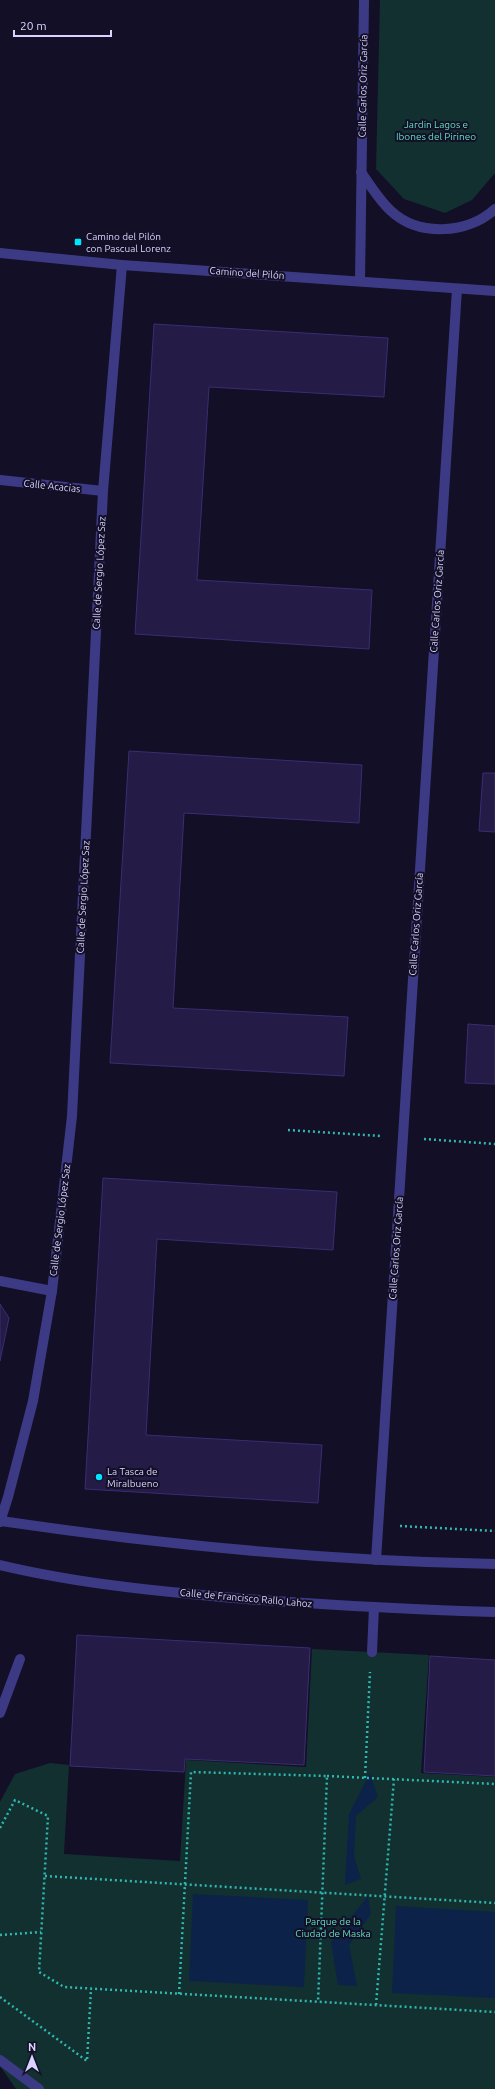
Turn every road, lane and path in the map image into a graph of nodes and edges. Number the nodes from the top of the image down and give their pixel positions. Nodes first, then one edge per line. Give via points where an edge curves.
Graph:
1 (364, 0) edge
2 (362, 172) junction
3 (495, 209) edge
4 (0, 253) edge
5 (122, 264) junction
6 (360, 281) junction
7 (457, 289) junction
8 (495, 291) edge
9 (0, 480) edge
10 (103, 491) junction
11 (0, 1281) edge
12 (52, 1291) junction
13 (0, 1521) edge
14 (378, 1524) junction
15 (495, 1530) edge
16 (376, 1560) junction
17 (495, 1564) edge
18 (0, 1565) edge
19 (374, 1607) junction
20 (495, 1612) edge
21 (372, 1652) joint
22 (20, 1659) dead end
23 (0, 1713) edge
24 (327, 1776) junction
25 (365, 1778) junction
26 (394, 1779) junction
27 (495, 1784) edge
28 (0, 1828) edge
29 (45, 1876) junction
30 (185, 1884) junction
31 (323, 1892) junction
32 (385, 1896) junction
33 (495, 1903) edge
34 (42, 1932) junction
35 (0, 1935) edge
36 (91, 1990) junction
37 (179, 1994) junction
38 (0, 1997) edge
39 (318, 2002) junction
40 (376, 2005) junction
41 (495, 2012) edge
42 (0, 2060) edge
43 (40, 2089) edge

1 - 2 street, Calle Carlos Oriz García
2 - 3 street via 391,212 432,229 453,229 472,224
2 - 6 street, Calle Carlos Oriz García
4 - 5 street, Camino del Pilón
5 - 6 street, Camino del Pilón
5 - 10 street, Calle de Sergio López Saz
6 - 7 street, Camino del Pilón
7 - 8 street, Camino del Pilón
7 - 14 street, Calle Carlos Oriz García
9 - 10 street, Calle Acacias
10 - 12 street, Calle de Sergio López Saz via 72,1116
11 - 12 street
12 - 13 street, Calle de Sergio López Saz via 33,1401
13 - 16 street via 174,1543
14 - 15 path
14 - 16 street, Calle Carlos Oriz García
16 - 17 street
18 - 19 street, Calle de Francisco Rallo Lahoz via 71,1579 157,1590
19 - 20 street, Calle de Francisco Rallo Lahoz
19 - 21 street
21 - 25 path
22 - 23 street
24 - 25 path
24 - 30 path via 190,1772
24 - 31 path
25 - 26 path
26 - 27 path
26 - 32 path
28 - 29 path via 15,1800 48,1816
29 - 30 path
29 - 34 path
30 - 31 path
30 - 37 path
31 - 32 path
31 - 39 path
32 - 33 path
32 - 40 path
34 - 35 path
34 - 36 path via 40,1972 64,1987
36 - 37 path
36 - 38 path via 87,2061
37 - 39 path
39 - 40 path
40 - 41 path
42 - 43 street

